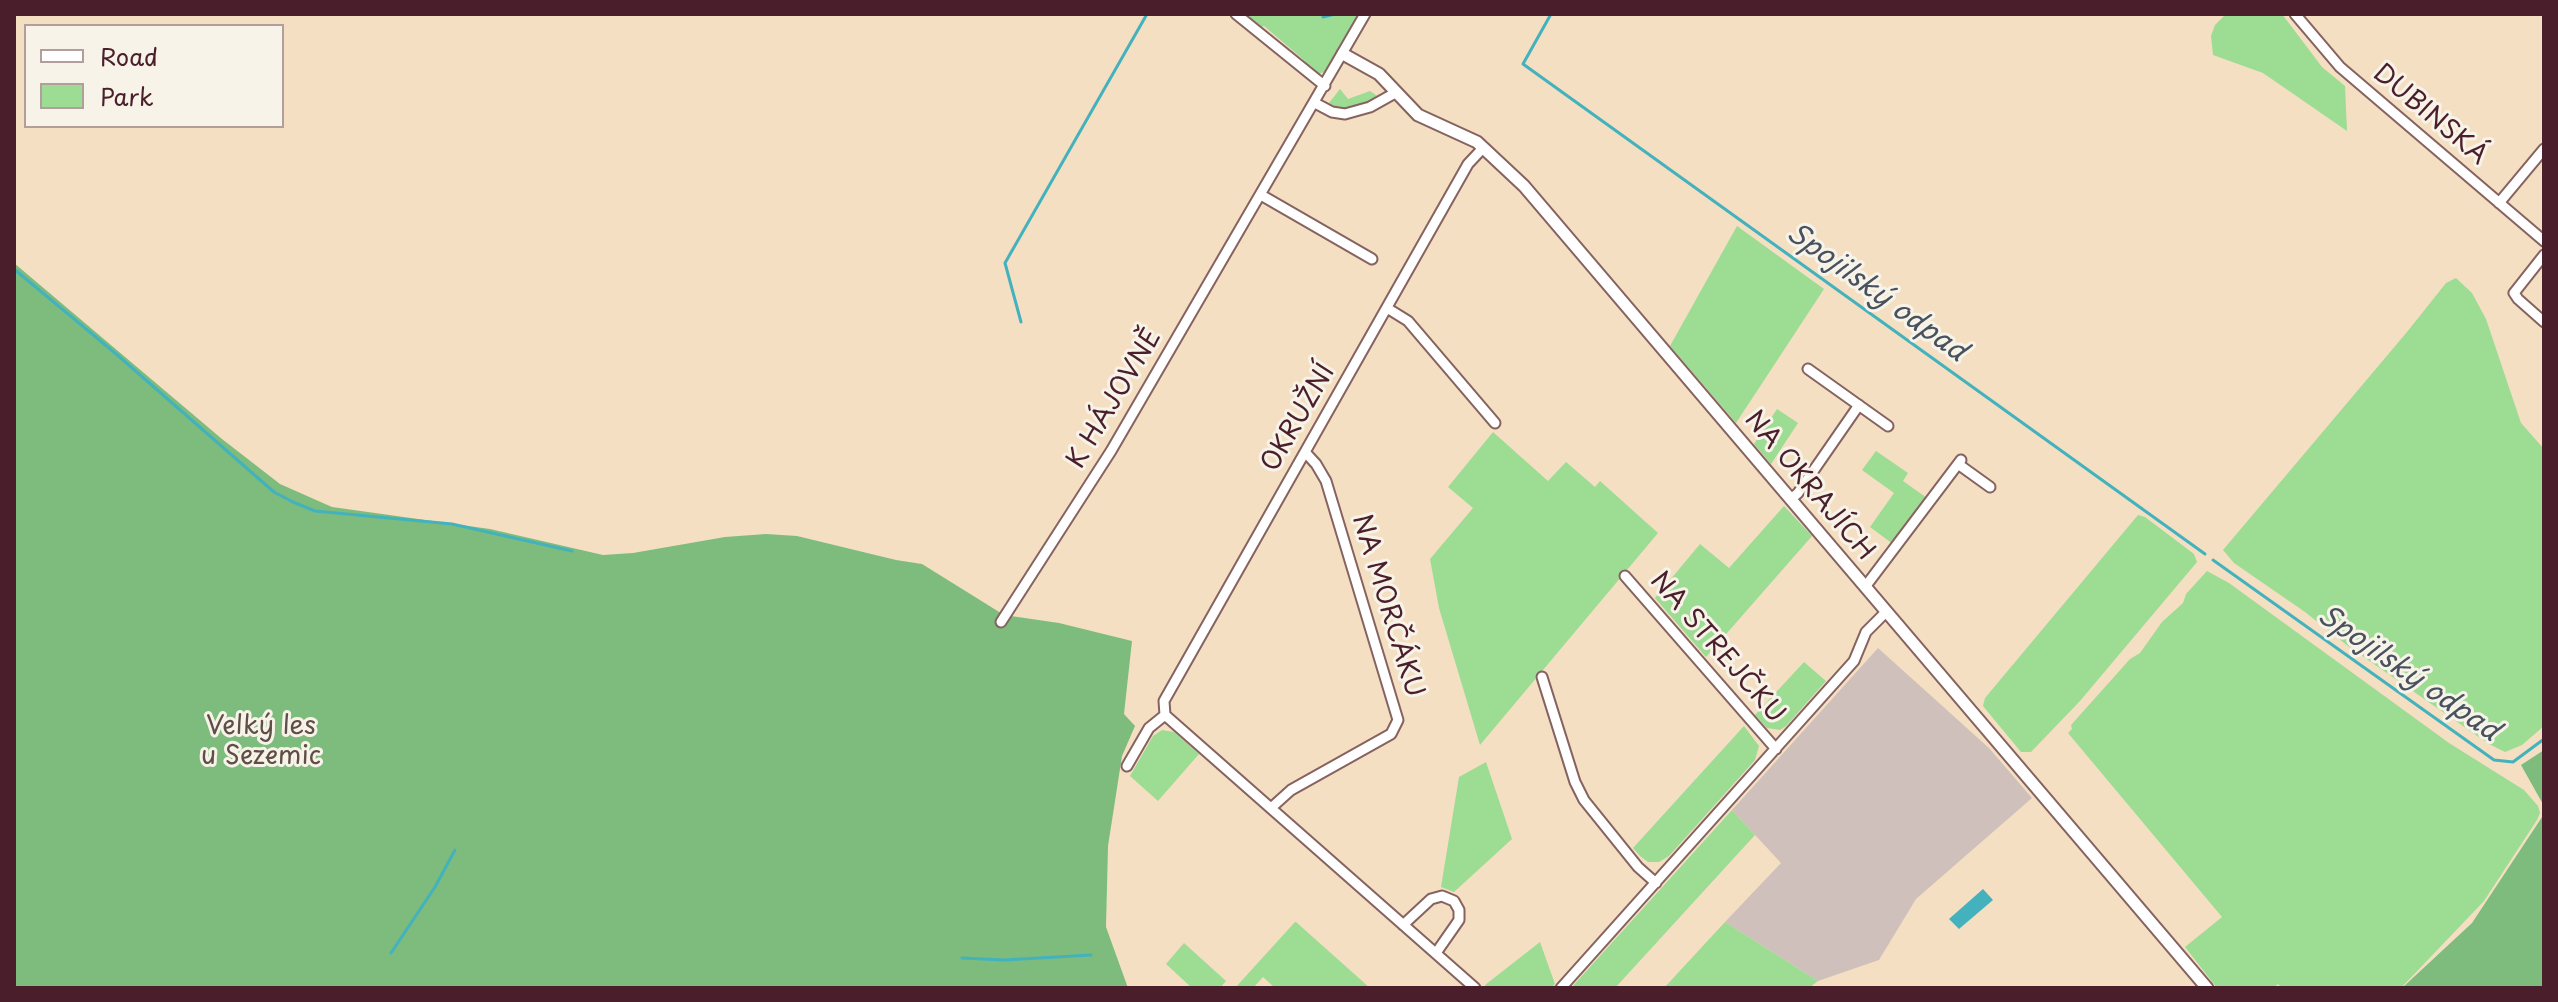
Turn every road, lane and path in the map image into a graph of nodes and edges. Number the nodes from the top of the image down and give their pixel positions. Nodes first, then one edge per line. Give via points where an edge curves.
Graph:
1 (1236, 14) edge
2 (1365, 14) edge
3 (2295, 14) edge
4 (1343, 54) junction
5 (1325, 86) junction
6 (1395, 93) junction
7 (1315, 103) junction
8 (1483, 148) junction
9 (2544, 149) edge
10 (1261, 195) junction
11 (2499, 203) junction
12 (2544, 241) edge
13 (2544, 255) edge
14 (1372, 259) dead end
15 (1387, 308) junction
16 (2544, 322) edge
17 (1808, 369) dead end
18 (1859, 405) junction
19 (1495, 423) dead end
20 (1888, 426) dead end
21 (1305, 452) junction
22 (1990, 487) dead end
23 (1791, 499) junction
24 (1625, 576) dead end
25 (1865, 587) junction
26 (1886, 612) junction
27 (1001, 622) dead end
28 (1542, 677) dead end
29 (1165, 715) junction
30 (1776, 749) junction
31 (1127, 766) dead end
32 (1271, 808) junction
33 (1656, 883) junction
34 (1403, 925) junction
35 (1436, 953) junction
36 (1475, 988) edge
37 (1561, 988) edge
38 (2207, 988) edge

1 - 5 street
2 - 4 street, K HÁJOVNĚ
3 - 11 street, DUBINSKÁ via 2340,67
4 - 5 street, K HÁJOVNĚ
4 - 6 street, NA OKRAJÍCH via 1379,74
5 - 7 street, K HÁJOVNĚ
6 - 7 street via 1345,114
6 - 8 street, NA OKRAJÍCH via 1423,119
7 - 10 street, K HÁJOVNĚ
8 - 15 street, OKRUŽNÍ via 1468,164
8 - 23 street, NA OKRAJÍCH via 1524,186
9 - 11 street
10 - 14 street
10 - 27 street, K HÁJOVNĚ via 1111,451
11 - 12 street, DUBINSKÁ
13 - 16 street via 2514,293
15 - 19 street via 1408,321
15 - 21 street, OKRUŽNÍ
17 - 18 street
18 - 20 street
18 - 23 street
21 - 29 street, OKRUŽNÍ via 1164,701
21 - 32 street, NA MORČÁKU via 1326,481 1398,720 1391,734 1291,790
22 - 25 street via 1960,462
23 - 25 street, NA OKRAJÍCH
24 - 30 street, NA STREJČKU
25 - 26 street, NA OKRAJÍCH
26 - 30 street via 1866,632 1854,661
26 - 38 street, NA OKRAJÍCH
28 - 33 street via 1579,791
29 - 31 street, OKRUŽNÍ via 1149,728
29 - 32 street
30 - 33 street
32 - 34 street
33 - 37 street
34 - 35 street
34 - 35 street via 1431,899 1454,901 1458,923
35 - 36 street

